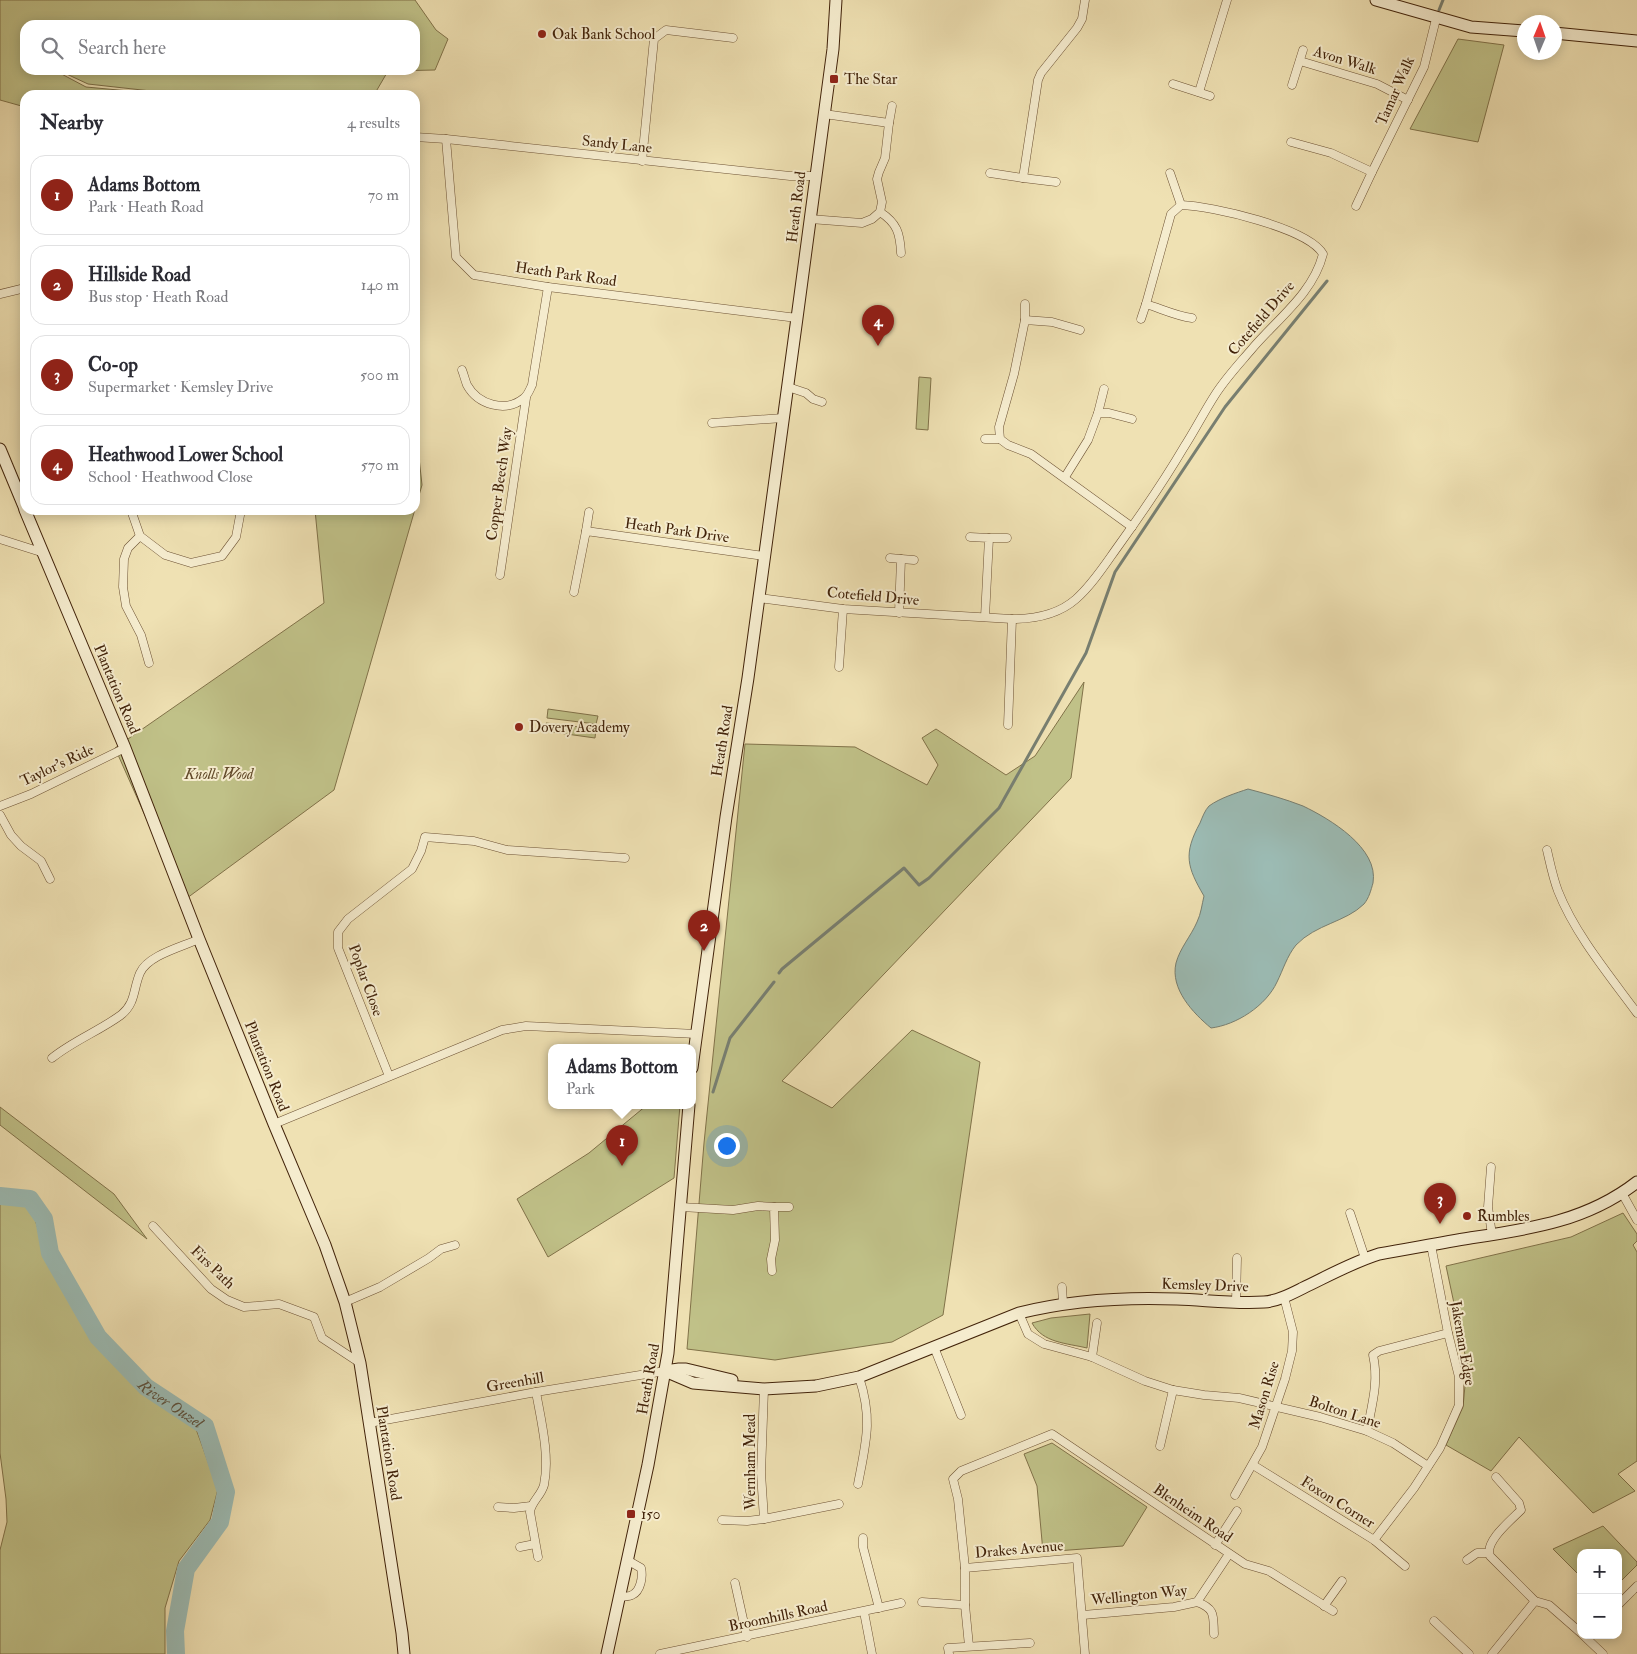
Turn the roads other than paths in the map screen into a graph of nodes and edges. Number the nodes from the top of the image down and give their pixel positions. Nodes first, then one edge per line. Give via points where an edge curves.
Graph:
1 (836, 0) edge
2 (1085, 0) edge
3 (1227, 0) edge
4 (1376, 0) edge
5 (1436, 19) junction
6 (1517, 30) edge
7 (1562, 34) edge
8 (733, 38) dead end
9 (1637, 41) edge
10 (1303, 50) dead end
11 (1300, 61) junction
12 (1173, 84) dead end
13 (1292, 85) dead end
14 (1198, 92) junction
15 (1210, 96) dead end
16 (1408, 100) junction
17 (892, 106) dead end
18 (824, 114) junction
19 (889, 123) junction
20 (420, 137) edge
21 (446, 139) junction
22 (1291, 142) dead end
23 (642, 161) junction
24 (1372, 172) junction
25 (990, 173) dead end
26 (1170, 173) dead end
27 (815, 176) junction
28 (1023, 178) junction
29 (1056, 182) dead end
30 (1181, 205) junction
31 (1356, 206) dead end
32 (880, 212) junction
33 (810, 219) junction
34 (901, 253) dead end
35 (548, 287) junction
36 (20, 289) edge
37 (0, 294) edge
38 (1025, 304) dead end
39 (1146, 304) junction
40 (797, 318) junction
41 (1192, 318) dead end
42 (1141, 319) dead end
43 (1025, 320) junction
44 (1080, 330) dead end
45 (462, 370) dead end
46 (788, 387) junction
47 (1104, 389) dead end
48 (526, 398) junction
49 (822, 402) dead end
50 (1098, 413) junction
51 (783, 418) junction
52 (1132, 419) dead end
53 (712, 423) dead end
54 (985, 439) dead end
55 (1000, 439) junction
56 (0, 449) edge
57 (1065, 477) junction
58 (20, 497) edge
59 (589, 512) dead end
60 (28, 515) edge
61 (133, 515) edge
62 (240, 515) edge
63 (1132, 526) junction
64 (586, 531) junction
65 (140, 536) junction
66 (970, 536) dead end
67 (989, 538) junction
68 (1007, 538) dead end
69 (0, 539) edge
70 (44, 553) junction
71 (764, 556) junction
72 (890, 558) dead end
73 (901, 559) junction
74 (914, 560) dead end
75 (500, 575) dead end
76 (574, 592) dead end
77 (759, 598) junction
78 (843, 609) junction
79 (899, 613) junction
80 (986, 617) junction
81 (1012, 619) junction
82 (149, 663) dead end
83 (839, 667) dead end
84 (1008, 725) dead end
85 (125, 748) junction
86 (0, 806) edge
87 (0, 815) edge
88 (424, 829) dead end
89 (424, 838) junction
90 (1547, 850) dead end
91 (624, 858) dead end
92 (50, 879) dead end
93 (199, 939) junction
94 (1637, 1013) edge
95 (697, 1034) junction
96 (696, 1044) edge
97 (52, 1058) dead end
98 (389, 1076) junction
99 (689, 1109) edge
100 (274, 1124) junction
101 (1491, 1167) dead end
102 (1637, 1182) edge
103 (1622, 1193) junction
104 (680, 1206) junction
105 (774, 1207) junction
106 (789, 1207) dead end
107 (1350, 1213) dead end
108 (1637, 1220) edge
109 (153, 1226) dead end
110 (1492, 1235) junction
111 (455, 1245) dead end
112 (1432, 1245) junction
113 (1237, 1258) dead end
114 (1365, 1258) junction
115 (772, 1271) dead end
116 (1062, 1287) dead end
117 (1284, 1297) junction
118 (345, 1302) junction
119 (1236, 1302) junction
120 (1063, 1304) junction
121 (1019, 1313) junction
122 (1097, 1323) dead end
123 (1448, 1333) junction
124 (934, 1347) junction
125 (1092, 1357) junction
126 (360, 1363) junction
127 (665, 1371) junction
128 (859, 1377) junction
129 (764, 1389) junction
130 (1173, 1390) junction
131 (536, 1392) junction
132 (1277, 1406) junction
133 (961, 1415) dead end
134 (369, 1423) junction
135 (1367, 1431) junction
136 (1160, 1446) dead end
137 (1253, 1466) junction
138 (1428, 1466) junction
139 (1496, 1478) dead end
140 (858, 1484) dead end
141 (1235, 1495) dead end
142 (839, 1504) dead end
143 (531, 1506) junction
144 (498, 1507) dead end
145 (1237, 1511) dead end
146 (764, 1519) junction
147 (722, 1520) dead end
148 (862, 1538) dead end
149 (1374, 1540) junction
150 (536, 1544) junction
151 (1215, 1545) junction
152 (520, 1547) dead end
153 (1488, 1552) junction
154 (1229, 1554) junction
155 (538, 1557) dead end
156 (627, 1560) junction
157 (1467, 1560) dead end
158 (1405, 1566) dead end
159 (965, 1568) junction
160 (1342, 1581) dead end
161 (735, 1584) dead end
162 (1637, 1586) edge
163 (619, 1597) junction
164 (1535, 1601) junction
165 (1622, 1601) edge
166 (922, 1602) dead end
167 (1197, 1602) junction
168 (901, 1603) dead end
169 (965, 1606) junction
170 (1324, 1606) junction
171 (879, 1608) junction
172 (1333, 1611) dead end
173 (864, 1612) junction
174 (1083, 1615) junction
175 (1434, 1621) dead end
176 (1577, 1628) edge
177 (1214, 1634) dead end
178 (748, 1636) junction
179 (1589, 1639) edge
180 (1030, 1643) dead end
181 (1000, 1645) junction
182 (969, 1646) junction
183 (404, 1654) edge
184 (607, 1654) edge
185 (660, 1654) edge
186 (872, 1654) edge
187 (948, 1654) edge
188 (1001, 1654) edge
189 (1085, 1654) edge
190 (1469, 1654) edge
191 (1492, 1654) edge
192 (1603, 1654) edge

1 - 18 street, Heath Road
2 - 28 street via 1077,28 1038,80
3 - 14 street
4 - 5 street
5 - 6 street via 1471,27
5 - 16 street, Tamar Walk via 1424,67
7 - 9 street
8 - 23 street via 666,30 654,39
10 - 11 street, Avon Walk
11 - 13 street, Avon Walk
11 - 16 street, Avon Walk via 1377,84
12 - 14 street
14 - 15 street
16 - 24 street, Tamar Walk
17 - 19 street
18 - 19 street
18 - 27 street, Heath Road
19 - 32 street via 885,158 877,179 882,202
20 - 21 street, Sandy Lane
21 - 23 street, Sandy Lane
21 - 35 street, Heath Park Road via 456,257 474,275
22 - 24 street via 1330,153
23 - 27 street, Sandy Lane
24 - 31 street, Tamar Walk
25 - 28 street
26 - 30 street
27 - 33 street, Heath Road
28 - 29 street
30 - 39 street via 1171,214
30 - 63 street, Cotefield Drive via 1248,217 1290,231 1319,248 1323,254 1308,285 1216,393 1173,466
32 - 33 street via 862,223
32 - 34 street via 898,231
33 - 40 street, Heath Road
35 - 40 street, Heath Park Road
35 - 48 street, Copper Beech Way via 532,385
36 - 37 street
38 - 43 street
39 - 41 street via 1171,311 1176,316
39 - 42 street
40 - 46 street, Heath Road
43 - 44 street via 1052,322
43 - 55 street via 999,427
45 - 48 street, Copper Beech Way via 476,396 491,405 510,406
46 - 49 street
46 - 51 street, Heath Road
47 - 50 street
48 - 75 street, Copper Beech Way
50 - 52 street
50 - 57 street via 1088,440
51 - 53 street
51 - 71 street, Heath Road
54 - 55 street
55 - 57 street via 1031,454
56 - 58 street, Plantation Road
57 - 63 street
59 - 64 street
60 - 70 street, Plantation Road
61 - 65 street
62 - 65 street via 236,537 222,556 190,563 165,555
63 - 81 street, Cotefield Drive via 1075,600 1031,619
64 - 71 street, Heath Park Drive
64 - 76 street
65 - 82 street via 128,548 124,559 123,587 126,606 141,635
66 - 67 street
67 - 68 street
67 - 80 street
69 - 70 street
70 - 85 street, Plantation Road
71 - 77 street, Heath Road
72 - 73 street
73 - 74 street
73 - 79 street
77 - 78 street, Cotefield Drive
77 - 95 street, Heath Road
78 - 79 street, Cotefield Drive
78 - 83 street
79 - 80 street, Cotefield Drive
80 - 81 street, Cotefield Drive
81 - 84 street
85 - 86 street, Taylor's Ride
85 - 93 street, Plantation Road
87 - 92 street via 11,835 41,861
88 - 89 street, Poplar Close
89 - 91 street via 474,841 507,850
89 - 98 street, Poplar Close via 412,869 348,919 338,932 338,948
90 - 94 street via 1558,890 1570,915
93 - 97 street via 153,958 140,972 134,999 122,1014
93 - 100 street, Plantation Road
95 - 96 street, Heath Road
95 - 98 street via 526,1026 502,1030
98 - 100 street
99 - 104 street, Heath Road
100 - 118 street, Plantation Road via 325,1245
101 - 110 street via 1488,1207
102 - 103 street, Kemsley Drive
103 - 108 street
103 - 110 street, Kemsley Drive via 1585,1213 1546,1226
104 - 105 street via 733,1210
104 - 127 street, Heath Road via 672,1322
105 - 106 street
105 - 115 street
107 - 114 street
109 - 126 street, Firs Path via 211,1289 227,1300 244,1307 279,1304 314,1317 322,1338
110 - 112 street, Kemsley Drive
111 - 118 street via 441,1249 380,1287
112 - 114 street, Kemsley Drive
112 - 123 street, Jakeman Edge
113 - 119 street
114 - 117 street, Kemsley Drive
116 - 120 street
117 - 119 street, Kemsley Drive via 1266,1302
117 - 132 street, Mason Rise via 1293,1332 1292,1351
118 - 126 street, Plantation Road
119 - 120 street, Kemsley Drive via 1137,1298
120 - 121 street, Kemsley Drive
121 - 124 street, Kemsley Drive
121 - 125 street, Bolton Lane via 1028,1334 1044,1344
122 - 125 street
123 - 135 street via 1373,1355 1376,1386
123 - 138 street, Jakeman Edge via 1459,1377 1459,1405 1440,1448
124 - 128 street, Kemsley Drive
124 - 133 street
125 - 130 street, Bolton Lane
126 - 134 street, Plantation Road
127 - 129 street, Kemsley Drive via 686,1369
127 - 131 street, Greenhill
127 - 156 street, Heath Road
128 - 129 street, Kemsley Drive via 816,1386
128 - 140 street via 867,1404 868,1430
129 - 146 street, Wernham Mead via 761,1473
130 - 132 street, Bolton Lane
130 - 136 street
131 - 134 street, Greenhill
131 - 143 street via 546,1447 544,1485
132 - 135 street, Bolton Lane
132 - 137 street, Mason Rise
134 - 183 street, Plantation Road
135 - 138 street, Bolton Lane via 1393,1443
137 - 141 street, Mason Rise
137 - 149 street, Foxon Corner
138 - 149 street, Jakeman Edge
139 - 153 street via 1519,1503 1521,1510 1490,1543
142 - 146 street, Wernham Mead
143 - 144 street
143 - 150 street
145 - 151 street
146 - 147 street
148 - 171 street
149 - 158 street, Foxon Corner
150 - 152 street
150 - 155 street
151 - 154 street, Blenheim Road
151 - 159 street, Blenheim Road via 1052,1434 961,1471 953,1480
153 - 157 street via 1477,1553
153 - 164 street
154 - 167 street, Wellington Way
154 - 170 street, Blenheim Road via 1244,1564 1269,1571
156 - 163 street, Heath Road
156 - 163 street via 641,1568 643,1573 639,1589 632,1595
159 - 169 street, Drakes Avenue
159 - 174 street, Drakes Avenue via 1077,1558
160 - 170 street
161 - 178 street
162 - 165 street
163 - 184 street, Heath Road
164 - 176 street via 1550,1605
164 - 191 street
166 - 169 street
167 - 174 street, Wellington Way
167 - 177 street, Wellington Way via 1212,1612
168 - 171 street, Broomhills Road
169 - 182 street, Drakes Avenue
170 - 172 street, Blenheim Road
171 - 173 street, Broomhills Road
173 - 178 street, Broomhills Road
173 - 186 street
174 - 189 street, Drakes Avenue
175 - 190 street
178 - 185 street, Broomhills Road
179 - 192 street
180 - 181 street
181 - 182 street
181 - 188 street
182 - 187 street via 948,1648

